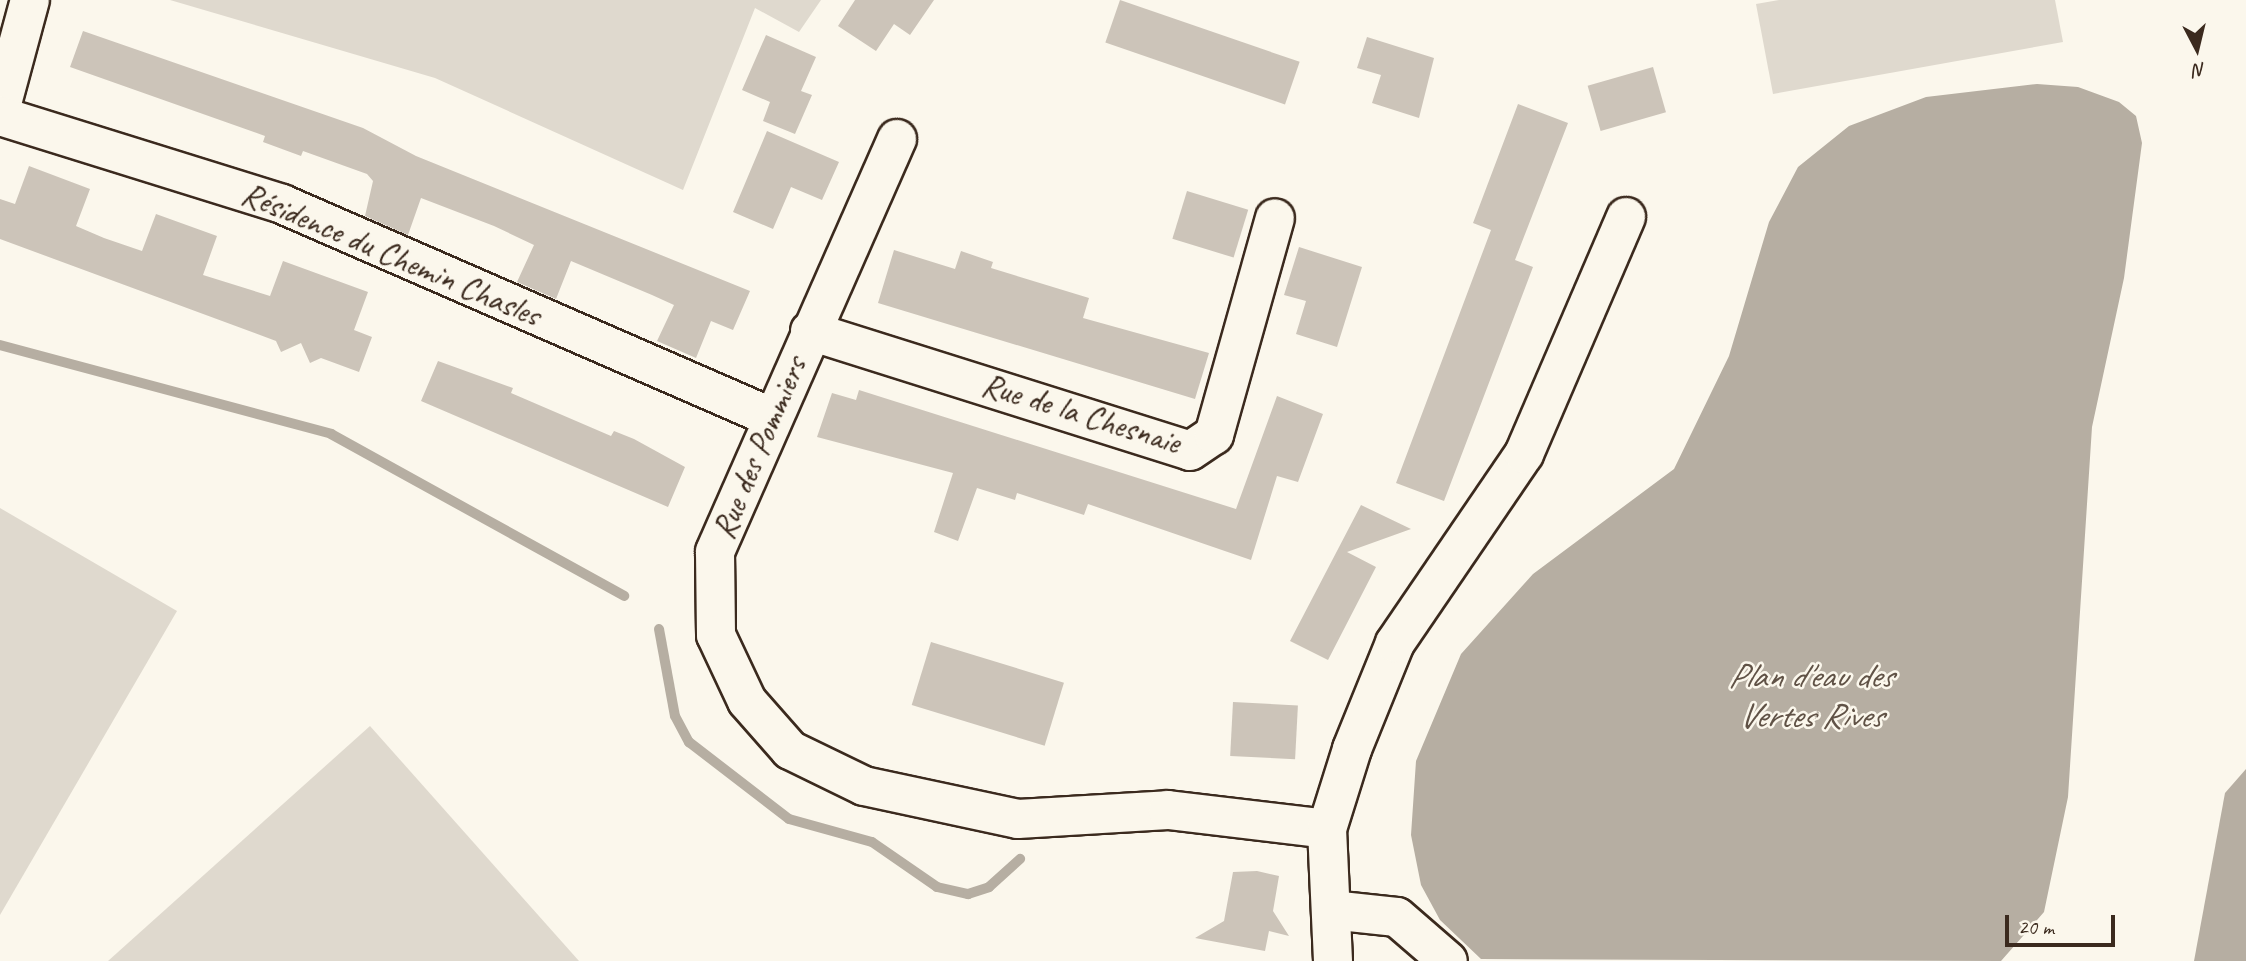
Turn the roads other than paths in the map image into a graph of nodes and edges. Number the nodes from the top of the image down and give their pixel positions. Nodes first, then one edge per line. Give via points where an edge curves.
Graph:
1 (30, 0) edge
2 (0, 111) edge
3 (0, 116) edge
4 (897, 139) dead end
5 (1626, 217) dead end
6 (1275, 218) dead end
7 (810, 331) junction
8 (774, 418) junction
9 (1326, 829) junction
10 (1331, 909) junction
11 (1333, 961) edge
12 (1448, 961) edge

1 - 2 street
3 - 8 street, Résidence du Chemin Chasles via 282,204
4 - 7 street, Rue des Pommiers
5 - 9 street via 1524,454 1395,643
6 - 7 street, Rue de la Chesnaie via 1214,435 1190,451
7 - 8 street, Rue des Pommiers
8 - 9 street, Rue des Pommiers via 715,552 713,600 716,635 747,701 790,750 864,786 1018,819 1168,810
9 - 10 street
10 - 11 street
10 - 12 street via 1397,917

